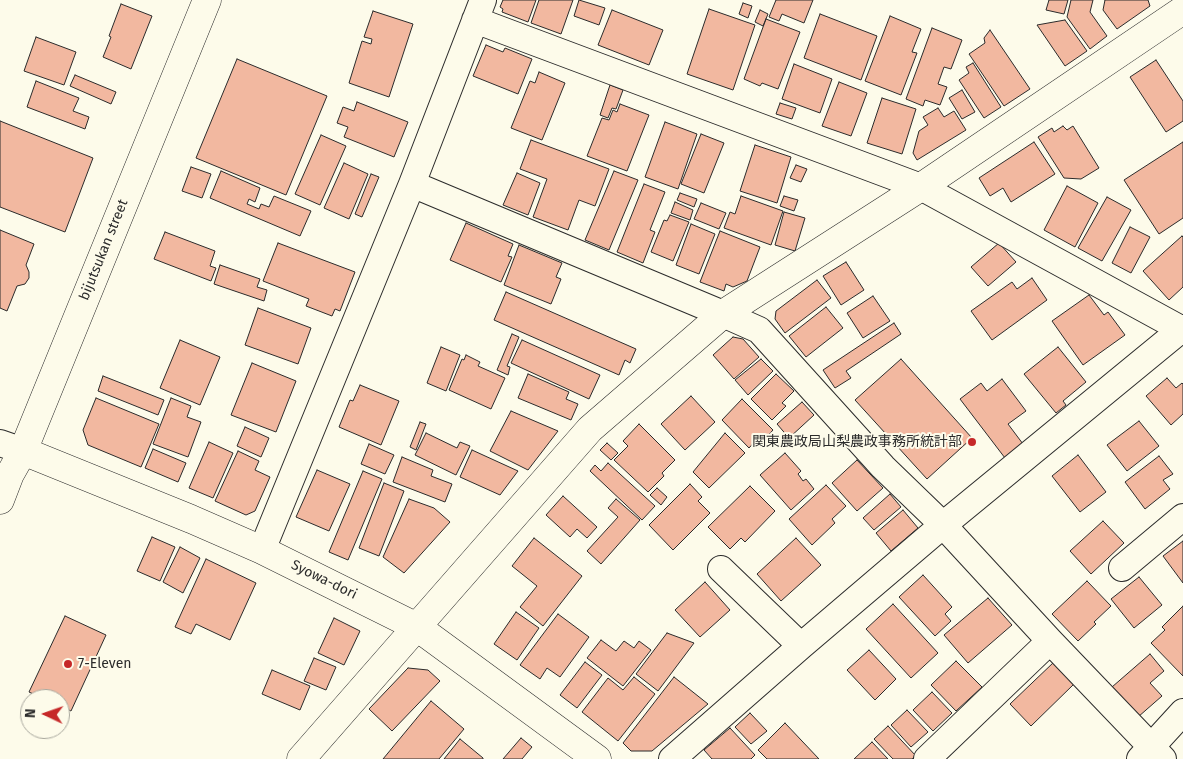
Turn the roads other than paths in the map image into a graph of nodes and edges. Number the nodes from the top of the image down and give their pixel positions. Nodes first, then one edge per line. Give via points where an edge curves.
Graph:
1 (207, 0) edge
2 (479, 10) edge
3 (1183, 10) edge
4 (412, 184) junction
5 (921, 187) junction
6 (723, 314) junction
7 (1182, 329) edge
8 (11, 447) edge
9 (0, 500) edge
10 (1183, 517) edge
11 (943, 525) junction
12 (262, 550) junction
13 (1122, 568) dead end
14 (721, 569) dead end
15 (417, 627) junction
16 (1050, 641) junction
17 (801, 646) junction
18 (1183, 712) edge
19 (1152, 755) edge
20 (301, 759) edge
21 (597, 759) edge
22 (672, 759) edge
23 (927, 759) edge

1 - 8 main road, bijutsukan street
2 - 4 street
2 - 5 street
3 - 5 main road
4 - 6 street
4 - 12 street
5 - 6 main road
5 - 7 street
6 - 11 street via 759,330 883,467
6 - 15 main road via 590,429
7 - 11 street
8 - 9 main road, bijutsukan street via 10,474
8 - 12 main road, Syowa-dori
10 - 13 street
11 - 16 street
11 - 17 street
12 - 15 main road, Syowa-dori
14 - 17 street
15 - 20 main road
15 - 21 main road, Syowa-dori
16 - 19 street
16 - 23 street
17 - 22 street
18 - 19 street

